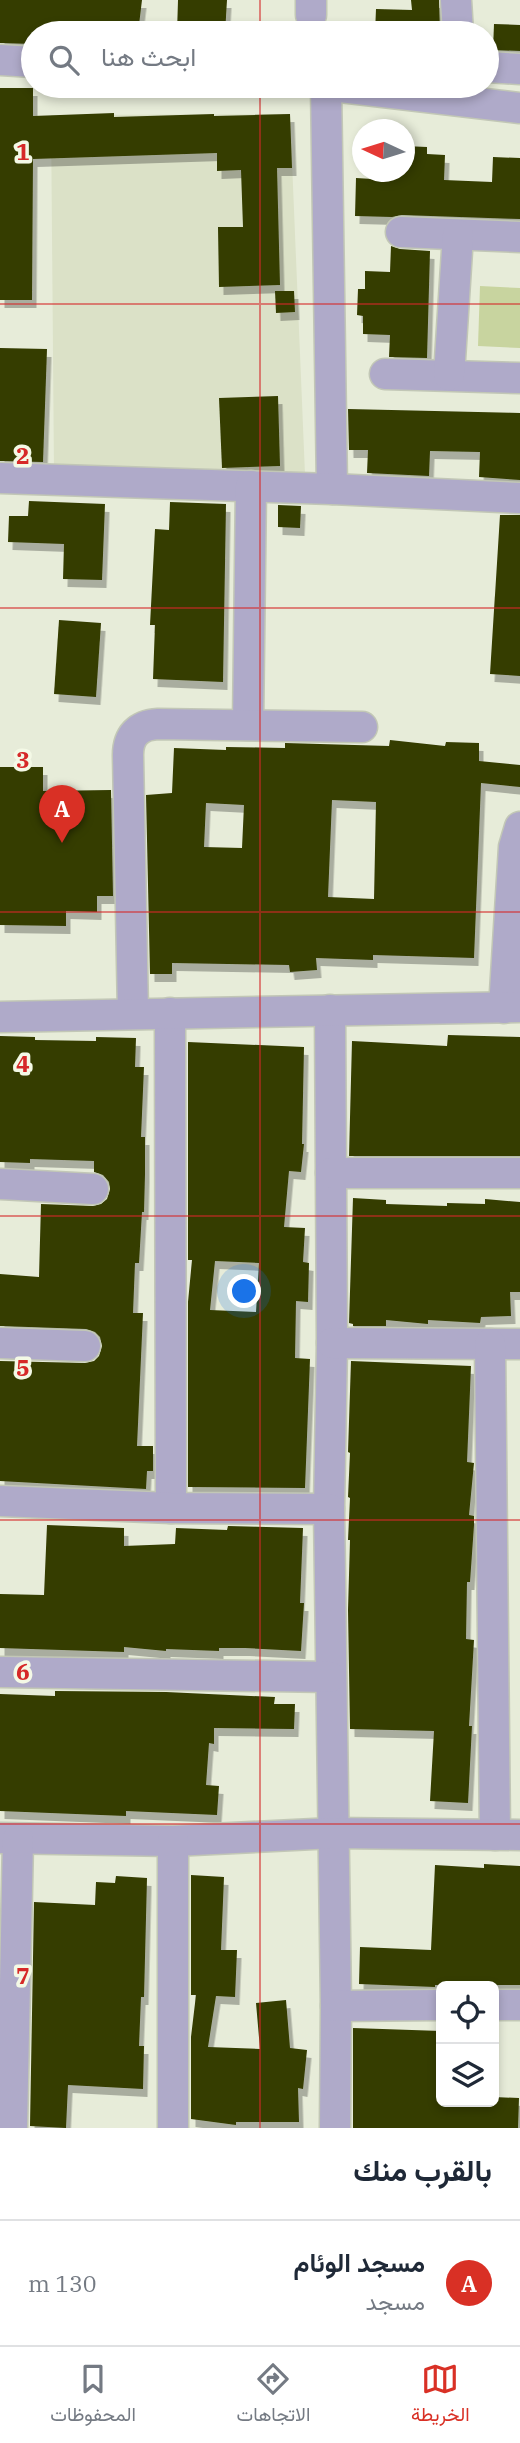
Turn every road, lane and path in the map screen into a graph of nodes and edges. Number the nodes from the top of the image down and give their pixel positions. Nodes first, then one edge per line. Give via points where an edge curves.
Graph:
1 (456, 0) edge
2 (457, 21) edge
3 (0, 60) edge
4 (21, 61) edge
5 (499, 68) edge
6 (520, 69) edge
7 (326, 98) edge
8 (479, 98) edge
9 (520, 108) edge
10 (401, 232) dead end
11 (458, 235) junction
12 (520, 237) edge
13 (385, 374) dead end
14 (449, 375) junction
15 (520, 378) edge
16 (0, 478) edge
17 (251, 486) junction
18 (332, 489) junction
19 (520, 498) edge
20 (248, 725) junction
21 (362, 727) dead end
22 (520, 827) edge
23 (512, 1007) edge
24 (330, 1010) junction
25 (133, 1013) junction
26 (170, 1013) junction
27 (0, 1017) edge
28 (331, 1173) junction
29 (520, 1174) edge
30 (0, 1184) edge
31 (93, 1189) dead end
32 (0, 1343) edge
33 (332, 1343) junction
34 (490, 1343) junction
35 (520, 1344) edge
36 (85, 1346) dead end
37 (0, 1501) edge
38 (171, 1508) junction
39 (329, 1509) junction
40 (0, 1672) edge
41 (330, 1677) junction
42 (334, 1833) junction
43 (508, 1835) edge
44 (9, 1839) edge
45 (173, 1841) junction
46 (436, 2005) edge
47 (499, 2005) edge
48 (520, 2005) edge
49 (336, 2006) junction
50 (12, 2128) edge
51 (173, 2128) edge
52 (335, 2128) edge

1 - 2 street
3 - 4 street
5 - 6 street
7 - 18 street
8 - 9 street
10 - 11 street
11 - 12 street
11 - 14 street
13 - 14 street
14 - 15 street
16 - 17 street
17 - 18 street
17 - 20 street
18 - 19 street
20 - 21 street
20 - 25 street via 147,725 128,745
22 - 23 street via 514,847
23 - 24 street
24 - 26 street
24 - 28 street
25 - 26 street
25 - 27 street
26 - 38 street
28 - 29 street
28 - 33 street
30 - 31 street
32 - 36 street
33 - 34 street
33 - 39 street
34 - 35 street
34 - 43 street
37 - 38 street
38 - 39 street
39 - 41 street
40 - 41 street
41 - 42 street
42 - 43 street
42 - 45 street
42 - 49 street
44 - 45 street
44 - 50 street
45 - 51 street
46 - 49 street
47 - 48 street
49 - 52 street

